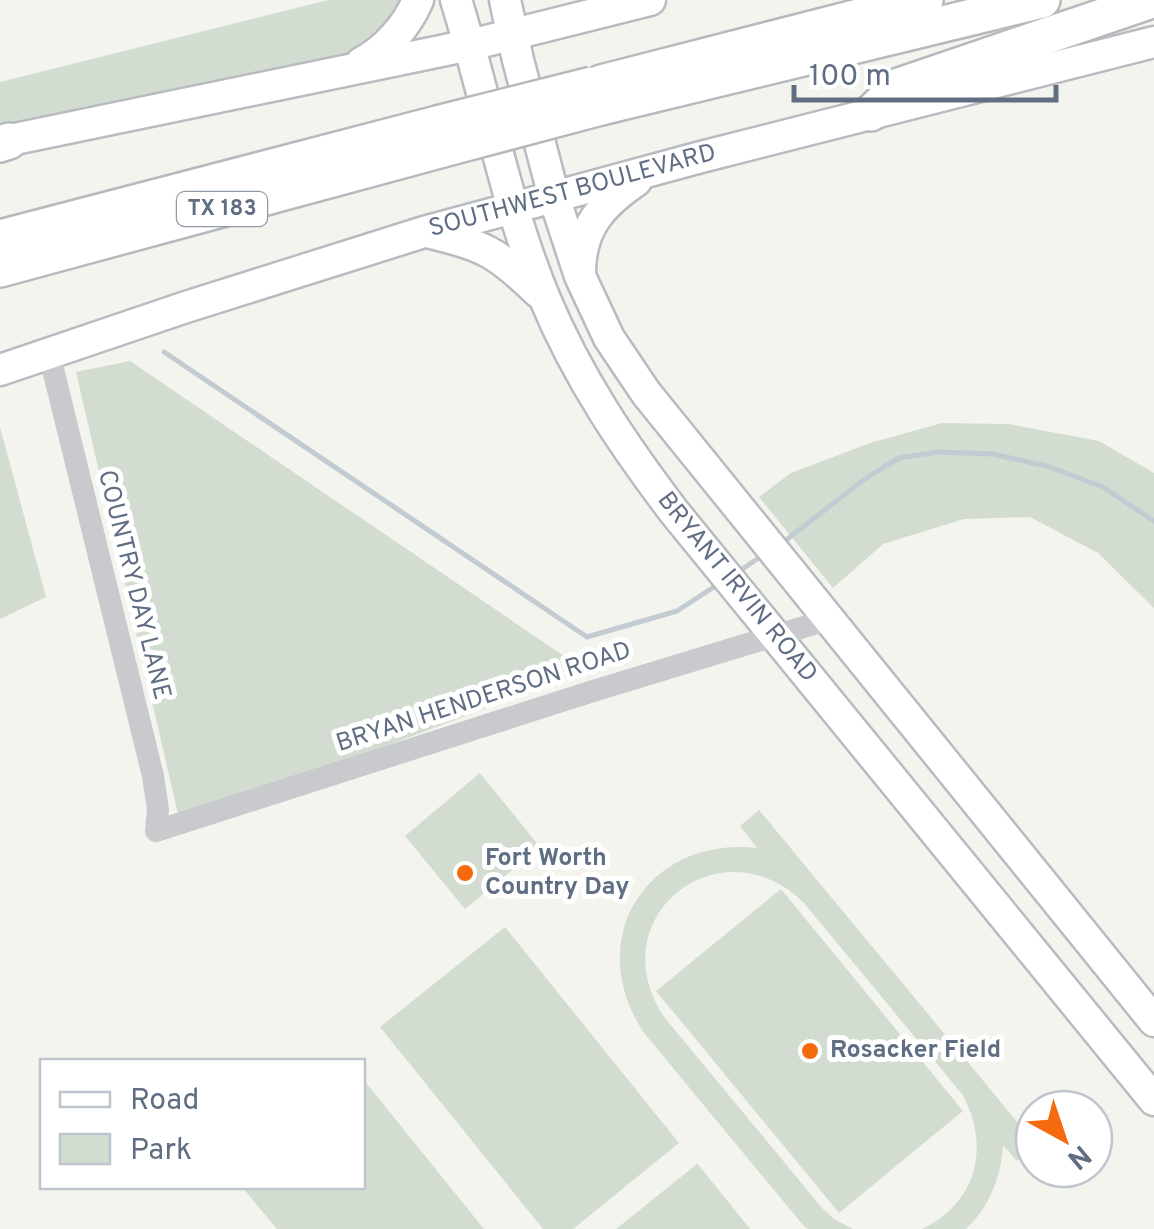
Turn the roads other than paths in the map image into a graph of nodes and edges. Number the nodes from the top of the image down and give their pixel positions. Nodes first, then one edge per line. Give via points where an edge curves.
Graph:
1 (418, 0) edge
2 (456, 0) edge
3 (505, 0) edge
4 (650, 0) edge
5 (925, 0) edge
6 (1042, 0) edge
7 (1152, 0) edge
8 (512, 34) junction
9 (1154, 42) edge
10 (470, 45) junction
11 (347, 70) junction
12 (597, 96) junction
13 (871, 113) junction
14 (440, 136) junction
15 (3, 142) edge
16 (657, 169) junction
17 (554, 197) junction
18 (514, 208) junction
19 (424, 232) junction
20 (0, 238) edge
21 (0, 269) edge
22 (580, 276) junction
23 (545, 298) junction
24 (48, 353) junction
25 (0, 370) edge
26 (830, 619) junction
27 (776, 635) junction
28 (156, 831) joint
29 (1022, 856) junction
30 (982, 888) junction
31 (1154, 1020) edge
32 (1154, 1100) edge

1 - 11 main road via 386,45
2 - 10 main road, BRYANT IRVIN ROAD
3 - 8 main road, BRYANT IRVIN ROAD
4 - 8 main road
5 - 12 highway, TX 183
6 - 12 highway, TX 183
7 - 13 highway via 899,86
8 - 10 main road
8 - 17 main road, BRYANT IRVIN ROAD
9 - 13 main road, SOUTHWEST BOULEVARD
10 - 11 main road
10 - 18 main road, BRYANT IRVIN ROAD
11 - 15 main road
12 - 14 highway, TX 183, bridge
13 - 16 main road, SOUTHWEST BOULEVARD
14 - 20 highway, TX 183
14 - 21 highway, TX 183
16 - 17 main road, SOUTHWEST BOULEVARD
16 - 22 main road via 612,198 594,220 580,250
17 - 18 main road, SOUTHWEST BOULEVARD
17 - 22 main road, BRYANT IRVIN ROAD
18 - 19 main road, SOUTHWEST BOULEVARD
18 - 23 main road, BRYANT IRVIN ROAD
19 - 23 main road via 490,251
19 - 24 main road, SOUTHWEST BOULEVARD
22 - 26 main road, BRYANT IRVIN ROAD via 627,367
23 - 27 main road, BRYANT IRVIN ROAD via 610,424
24 - 25 main road, SOUTHWEST BOULEVARD
24 - 28 street, COUNTRY DAY LANE via 153,776
26 - 27 street, BRYAN HENDERSON ROAD
26 - 29 main road, BRYANT IRVIN ROAD
27 - 28 street, BRYAN HENDERSON ROAD
27 - 30 main road, BRYANT IRVIN ROAD
29 - 30 main road
29 - 31 main road, BRYANT IRVIN ROAD
30 - 32 main road, BRYANT IRVIN ROAD

